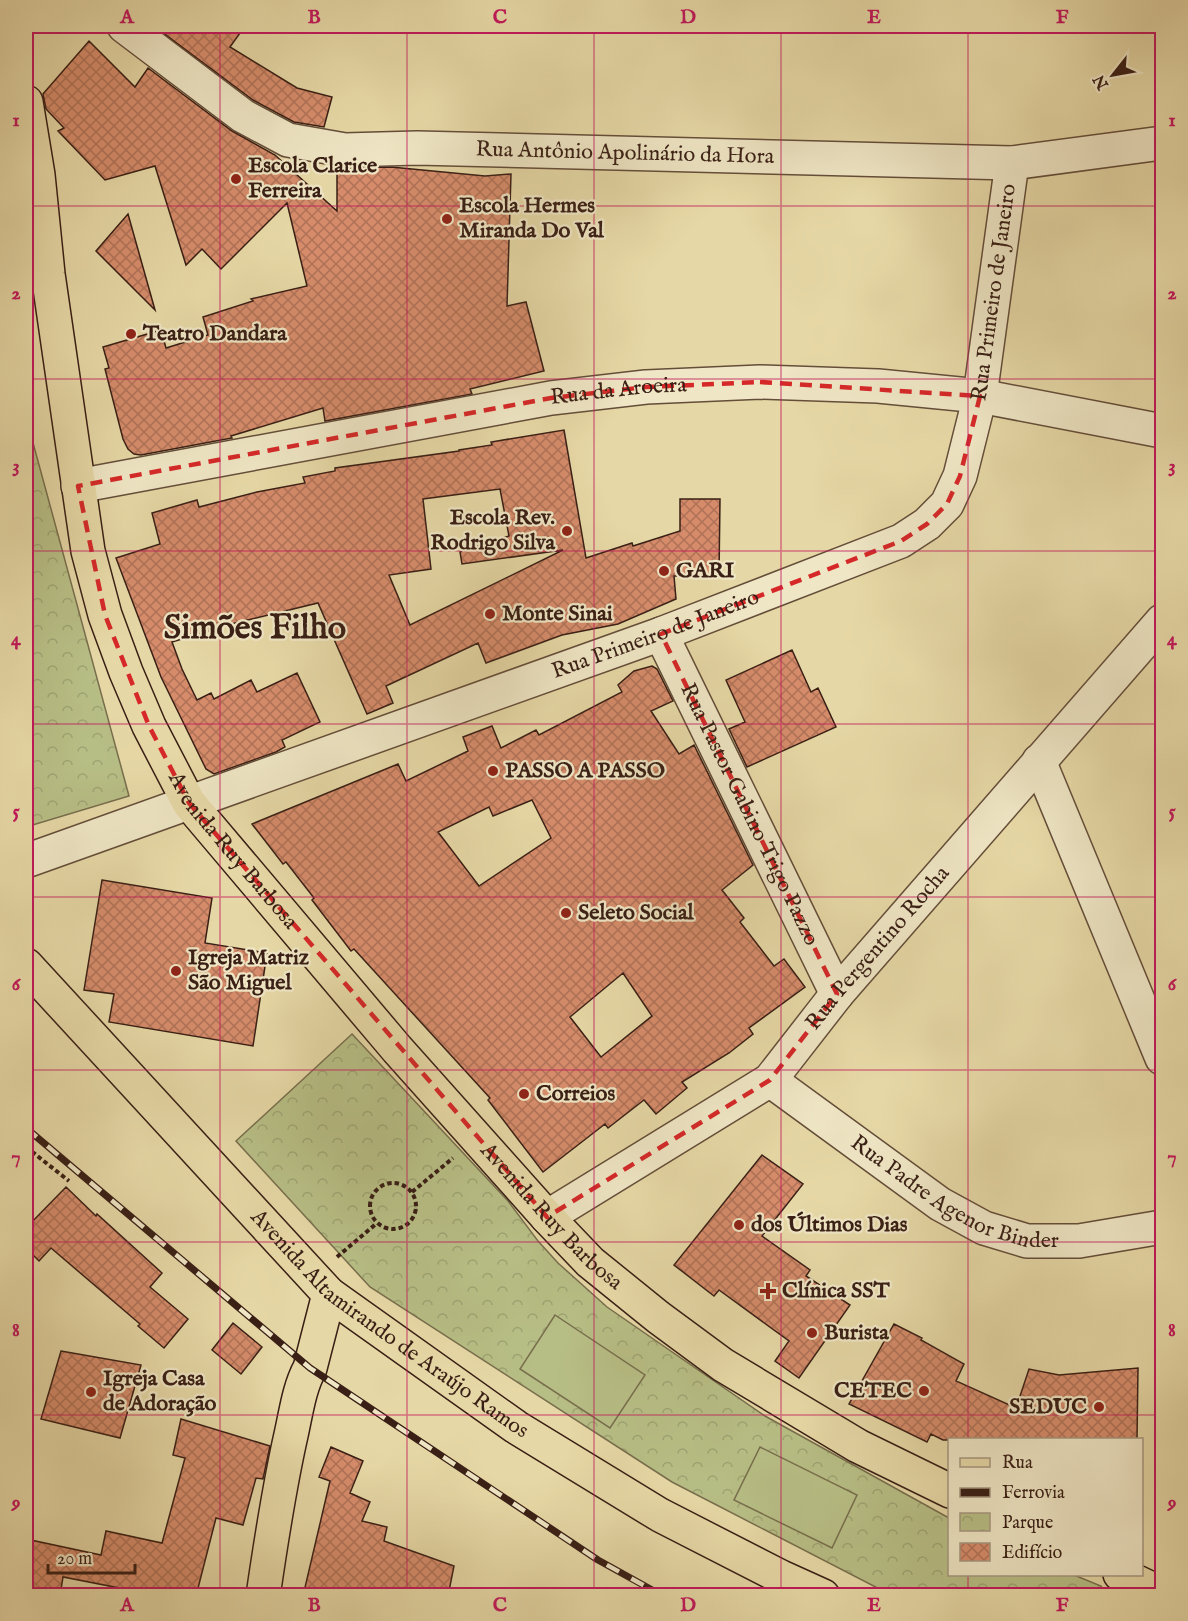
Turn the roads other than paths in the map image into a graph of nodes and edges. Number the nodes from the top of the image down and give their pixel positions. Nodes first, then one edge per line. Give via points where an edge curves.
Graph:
1 (124, 26) edge
2 (26, 102) edge
3 (1162, 143) edge
4 (1012, 163) junction
5 (37, 281) edge
6 (981, 396) junction
7 (1162, 431) edge
8 (78, 486) junction
9 (1162, 621) edge
10 (660, 634) junction
11 (1039, 760) junction
12 (189, 803) junction
13 (26, 861) edge
14 (26, 965) edge
15 (837, 994) junction
16 (1162, 1058) edge
17 (770, 1080) junction
18 (547, 1217) junction
19 (1162, 1227) edge
20 (321, 1285) junction
21 (948, 1490) edge
22 (263, 1596) edge
23 (823, 1596) edge

1 - 4 street, Rua Antônio Apolinário da Hora via 243,116 288,140 345,150 417,148
2 - 5 main road, Avenida Ruy Barbosa via 38,175
3 - 4 street, Rua Antônio Apolinário da Hora
4 - 6 street, Rua Primeiro de Janeiro
5 - 8 main road, Avenida Ruy Barbosa
6 - 7 street, Rua da Aroeira
6 - 8 street, Rua da Aroeira via 878,386 760,382 646,387 551,398
6 - 10 street, Rua Primeiro de Janeiro via 960,476 947,504 927,524 901,541
8 - 12 main road, Avenida Ruy Barbosa via 88,551 109,625 149,726
9 - 11 street, Rua Pergentino Rocha
10 - 12 street, Rua Primeiro de Janeiro
10 - 15 street, Rua Pastor Gabino Trigo Pazzo
11 - 15 street, Rua Pergentino Rocha
11 - 16 street
12 - 13 street, Rua Primeiro de Janeiro
12 - 18 main road, Avenida Ruy Barbosa via 397,1049
14 - 20 main road, Avenida Altamirando de Araújo Ramos
15 - 17 street, Rua Pergentino Rocha
17 - 18 street, Rua Pergentino Rocha
17 - 19 street, Rua Padre Agenor Binder via 940,1204 984,1228 1027,1241 1058,1241
18 - 21 main road, Avenida Ruy Barbosa via 590,1262 723,1365 858,1446
20 - 22 main road via 310,1368 278,1497
20 - 23 main road, Avenida Altamirando de Araújo Ramos via 545,1445 660,1515

